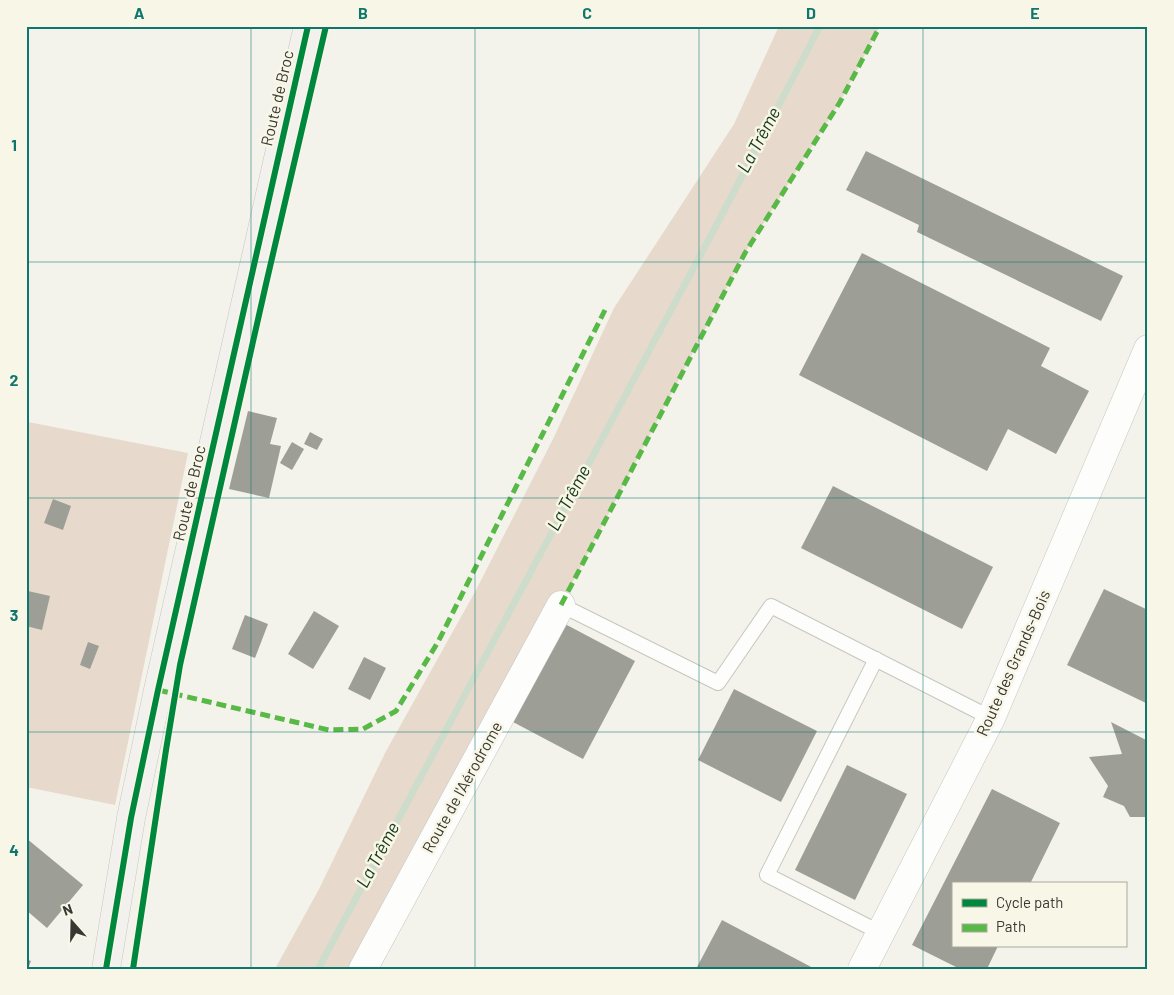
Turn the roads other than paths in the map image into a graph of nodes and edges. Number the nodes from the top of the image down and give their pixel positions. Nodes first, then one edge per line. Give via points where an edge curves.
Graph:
1 (308, 26) edge
2 (1148, 349) edge
3 (561, 605) joint
4 (876, 659) junction
5 (990, 718) junction
6 (880, 933) junction
7 (106, 969) edge
8 (363, 969) edge
9 (862, 969) edge

1 - 7 main road, Route de Broc via 158,690 131,818
2 - 5 street, Route des Grands-Bois
3 - 4 lane via 718,683 771,606
3 - 8 street, Route de l'Aérodrome
4 - 5 lane
4 - 6 lane via 767,875
5 - 6 street, Route des Grands-Bois
6 - 9 street, Route des Grands-Bois

